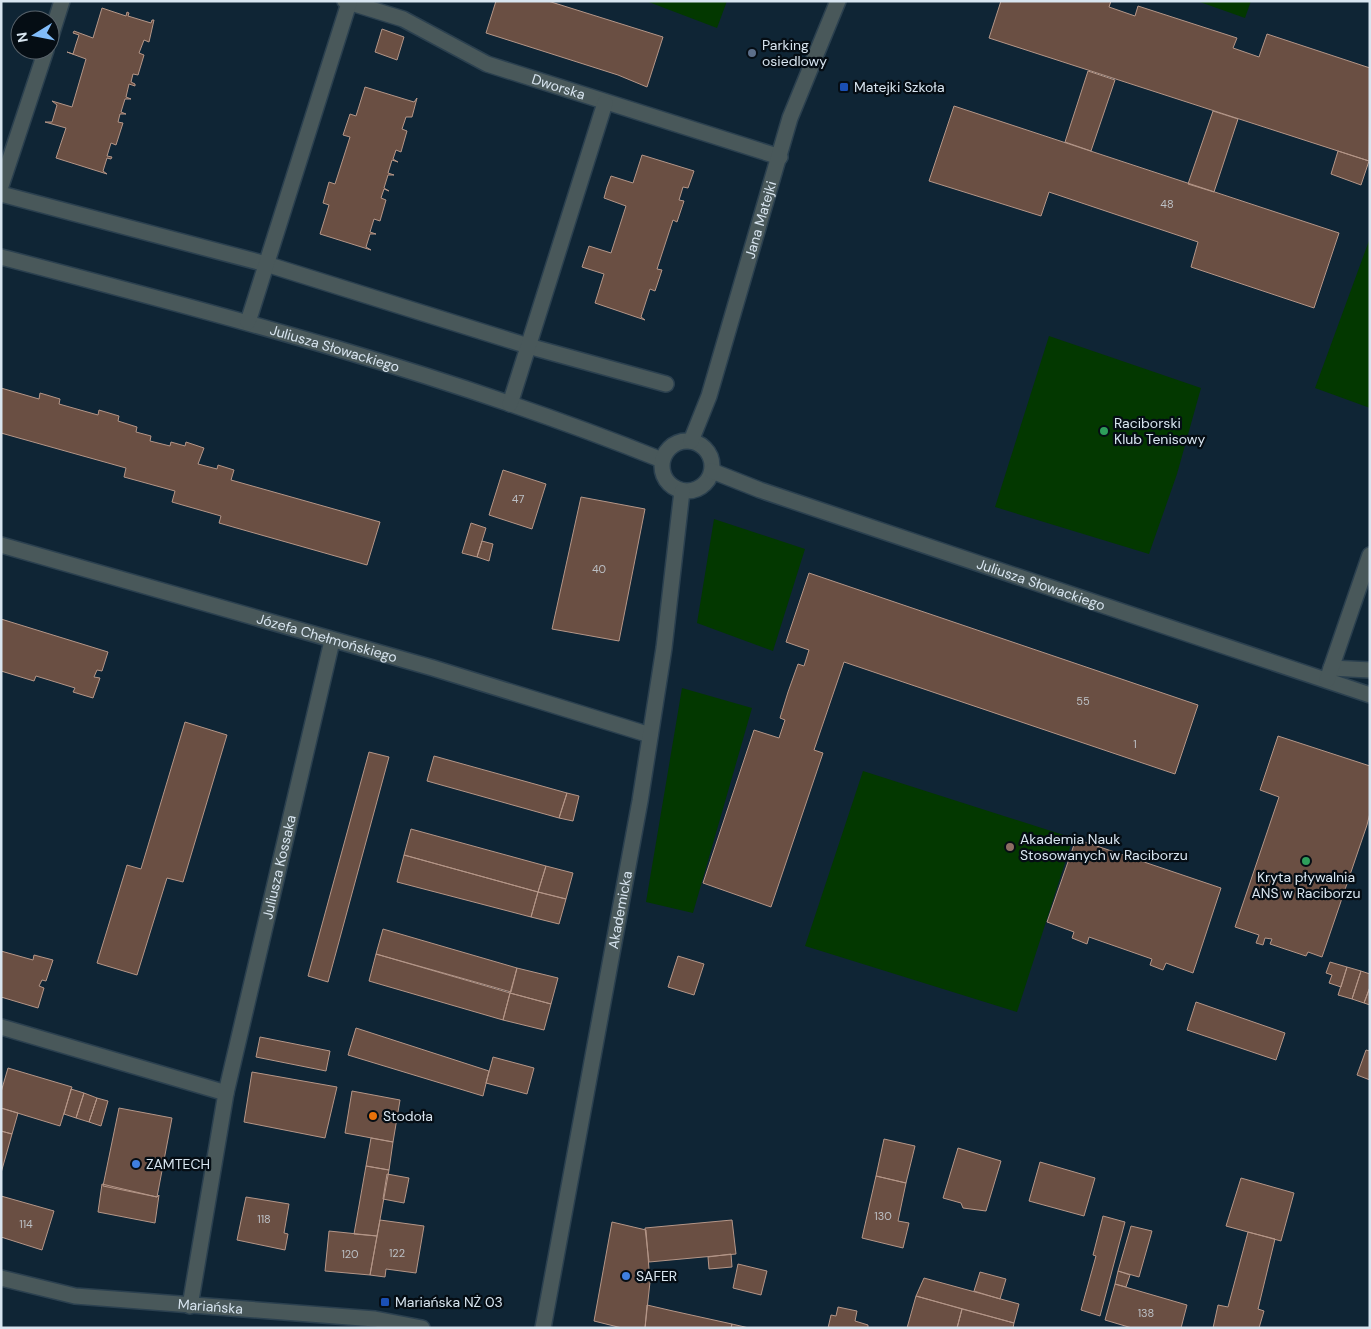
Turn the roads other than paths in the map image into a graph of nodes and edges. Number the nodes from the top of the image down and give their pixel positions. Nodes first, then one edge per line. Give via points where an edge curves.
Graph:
1 (838, 1) edge
2 (347, 2) edge
3 (43, 60) edge
4 (605, 103) junction
5 (780, 157) junction
6 (1, 186) edge
7 (1, 194) edge
8 (1, 257) edge
9 (266, 264) junction
10 (248, 322) junction
11 (528, 346) junction
12 (666, 384) dead end
13 (510, 404) junction
14 (691, 441) junction
15 (662, 460) junction
16 (712, 471) junction
17 (682, 490) junction
18 (1, 545) edge
19 (1370, 555) edge
20 (332, 641) junction
21 (1370, 670) edge
22 (1329, 674) junction
23 (1370, 695) edge
24 (650, 735) junction
25 (1, 1027) edge
26 (226, 1093) junction
27 (1, 1278) edge
28 (190, 1306) junction
29 (422, 1328) edge
30 (543, 1328) edge

1 - 5 street, Jana Matejki via 790,118
2 - 4 street, Dworska via 403,19 487,64
2 - 9 street
3 - 6 street
4 - 5 street, Dworska
4 - 11 street
5 - 14 street, Jana Matejki via 710,396
7 - 9 street
8 - 10 street, Juliusza Słowackiego
9 - 10 street
9 - 11 street
10 - 13 street, Juliusza Słowackiego
11 - 12 street
11 - 13 street
13 - 15 street, Juliusza Słowackiego
14 - 15 street via 673,444
14 - 16 street via 708,452
15 - 17 street via 662,471 667,481
16 - 17 street via 701,487
16 - 22 street, Juliusza Słowackiego via 760,490
17 - 24 street, Akademicka via 669,610
18 - 20 street, Józefa Chełmońskiego
19 - 22 street
20 - 24 street, Józefa Chełmońskiego via 433,668
20 - 26 street, Juliusza Kossaka
21 - 22 street
22 - 23 street, Juliusza Słowackiego
24 - 30 street, Akademicka via 620,920
25 - 26 street
26 - 28 street, Juliusza Kossaka
27 - 28 street, Mariańska via 75,1296
28 - 29 street, Mariańska via 375,1319

